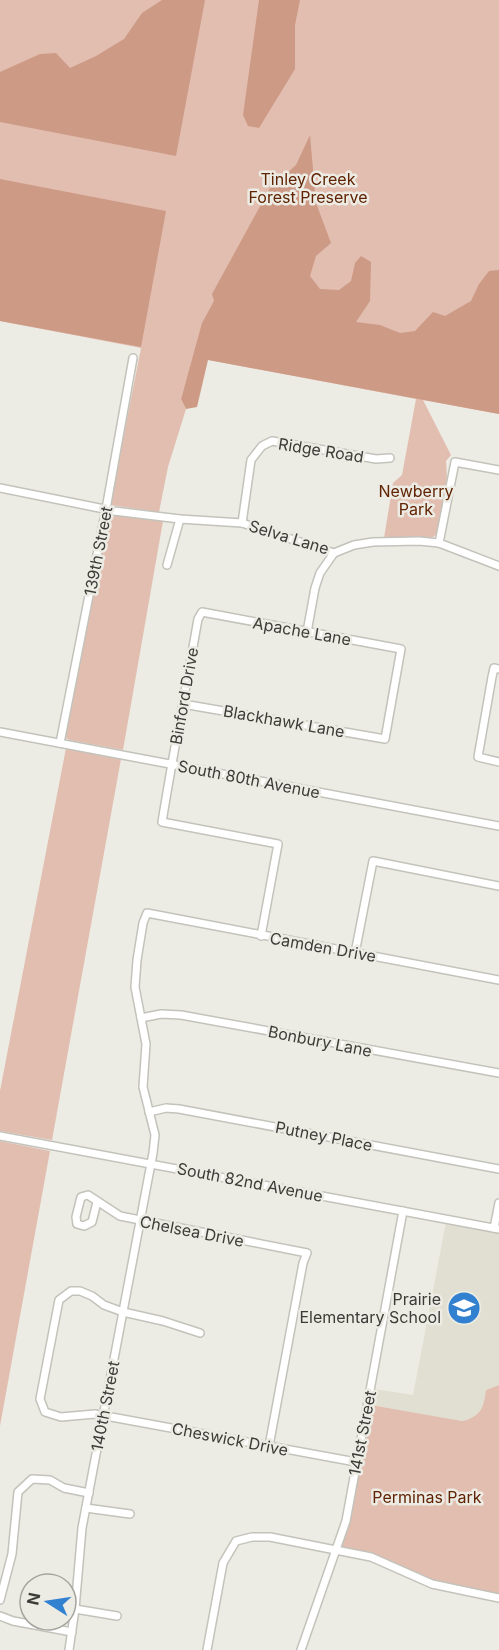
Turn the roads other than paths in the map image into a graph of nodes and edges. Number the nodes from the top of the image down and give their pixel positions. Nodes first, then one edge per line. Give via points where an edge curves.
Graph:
1 (133, 358) dead end
2 (390, 458) dead end
3 (499, 470) edge
4 (0, 488) edge
5 (106, 509) junction
6 (180, 519) junction
7 (242, 523) junction
8 (439, 543) junction
9 (334, 553) junction
10 (167, 565) dead end
11 (499, 566) edge
12 (202, 612) joint
13 (307, 632) junction
14 (497, 668) edge
15 (183, 704) junction
16 (0, 732) edge
17 (385, 739) joint
18 (60, 743) junction
19 (499, 762) edge
20 (172, 764) junction
21 (499, 826) edge
22 (499, 886) edge
23 (261, 936) junction
24 (355, 953) junction
25 (499, 980) edge
26 (141, 1018) junction
27 (499, 1073) edge
28 (149, 1112) junction
29 (0, 1136) edge
30 (152, 1164) junction
31 (499, 1169) edge
32 (97, 1202) junction
33 (499, 1203) edge
34 (403, 1211) junction
35 (140, 1221) junction
36 (497, 1228) edge
37 (123, 1312) junction
38 (200, 1333) dead end
39 (104, 1415) junction
40 (269, 1446) junction
41 (356, 1462) junction
42 (89, 1493) junction
43 (86, 1508) junction
44 (130, 1514) dead end
45 (335, 1550) junction
46 (78, 1572) edge
47 (499, 1598) edge
48 (0, 1600) edge
49 (78, 1610) edge
50 (0, 1616) edge
51 (117, 1616) dead end
52 (18, 1623) edge
53 (72, 1632) edge
54 (69, 1650) edge
55 (207, 1650) edge
56 (301, 1650) edge

1 - 5 street, 139th Street
2 - 7 street, Ridge Road via 272,441 262,446 251,460
3 - 8 street via 455,462
4 - 5 street, Selva Lane
5 - 6 street, Selva Lane
5 - 18 street, 139th Street
6 - 7 street, Selva Lane
6 - 10 street
7 - 9 street, Selva Lane
8 - 9 street, Selva Lane via 373,542
8 - 11 street, Selva Lane
9 - 13 street via 320,573
12 - 13 street, Apache Lane
12 - 15 street, Binford Drive
13 - 17 street, Apache Lane via 401,649
14 - 19 street via 478,758
15 - 17 street, Blackhawk Lane
15 - 20 street, Binford Drive
16 - 18 street, South 80th Avenue
18 - 20 street, South 80th Avenue
20 - 21 street, South 80th Avenue
20 - 23 street, Binford Drive via 162,822 278,844
22 - 24 street via 373,861
23 - 24 street, Camden Drive
23 - 26 street, Camden Drive via 147,913 135,978
24 - 25 street, Camden Drive
26 - 27 street, Bonbury Lane via 181,1015
26 - 28 street via 146,1044 143,1086
28 - 30 street via 155,1135
28 - 31 street, Putney Place via 179,1108
29 - 30 street, South 82nd Avenue
30 - 34 street, South 82nd Avenue
30 - 35 street, 140th Street
32 - 32 street, Chelsea Drive via 92,1222 77,1224 81,1197 88,1195
32 - 35 street, Chelsea Drive via 120,1216
33 - 36 street
34 - 36 street, South 82nd Avenue
34 - 41 street, 141st Street
35 - 37 street, 140th Street
35 - 40 street, Chelsea Drive via 307,1253
37 - 38 street via 164,1320
37 - 39 street, 140th Street
37 - 39 street, Cheswick Drive via 80,1291 71,1291 59,1300 54,1322 40,1399 45,1412 61,1417
39 - 40 street, Cheswick Drive
39 - 42 street, 140th Street
40 - 41 street, Cheswick Drive
41 - 45 street, 141st Street via 346,1521
42 - 43 street, 140th Street
42 - 48 street via 64,1488 50,1480 32,1479 18,1492 12,1554
43 - 44 street
43 - 46 street, 140th Street
45 - 47 street via 370,1557 443,1587
45 - 55 street via 270,1537 236,1541 223,1563
45 - 56 street, 141st Street
49 - 51 street
50 - 52 street
53 - 54 street, 140th Street

